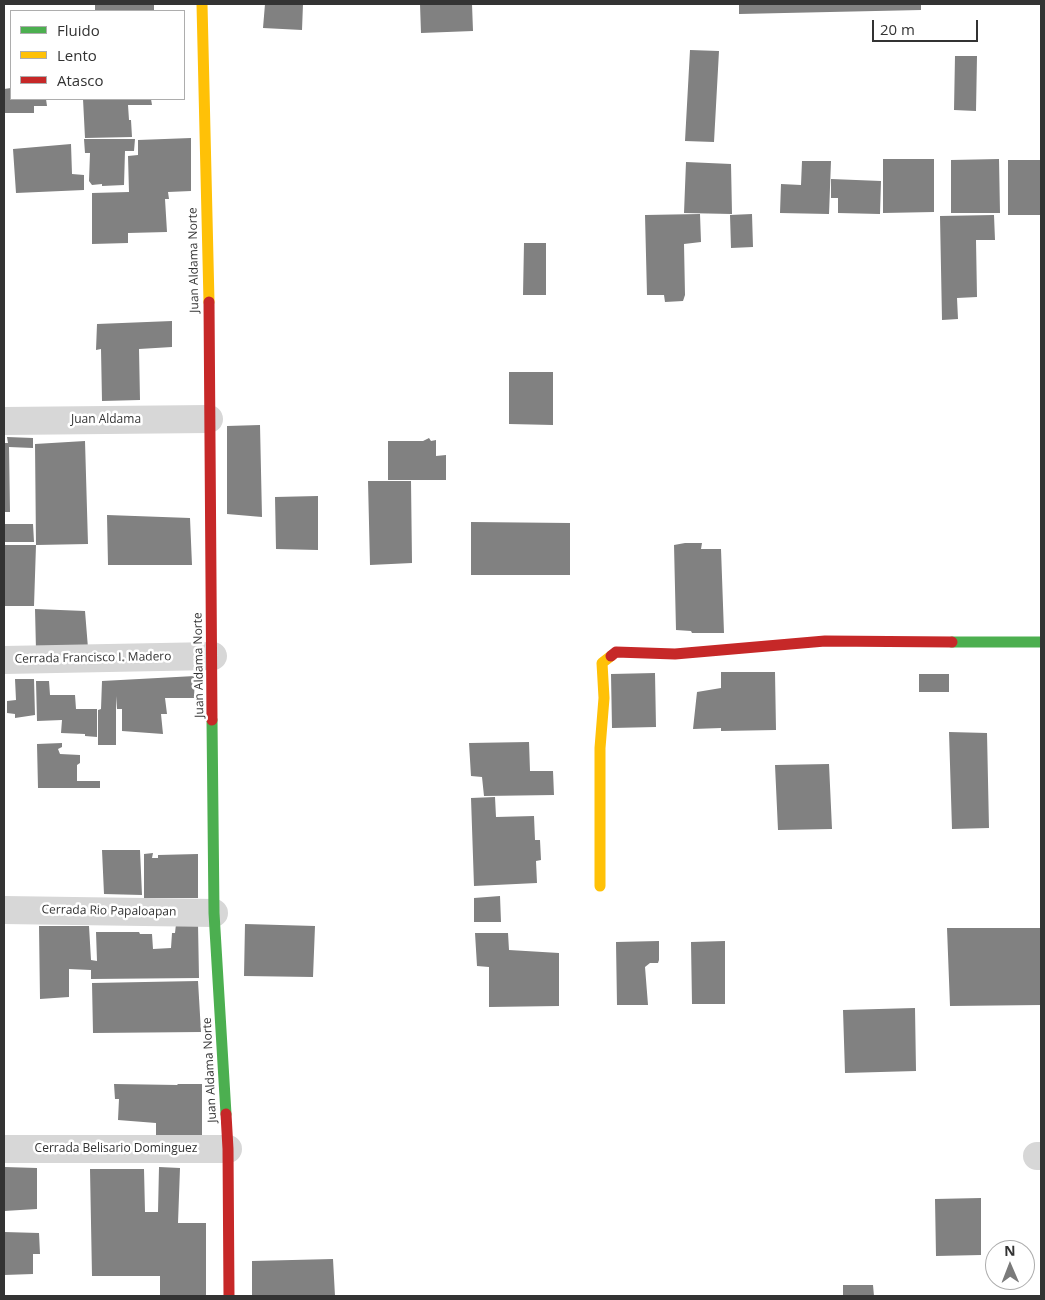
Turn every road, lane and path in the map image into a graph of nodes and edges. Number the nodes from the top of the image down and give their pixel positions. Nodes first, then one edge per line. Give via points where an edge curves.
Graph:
1 (202, 4) edge
2 (209, 419) junction
3 (4, 421) edge
4 (1041, 642) edge
5 (213, 656) junction
6 (4, 660) edge
7 (600, 886) dead end
8 (4, 910) edge
9 (214, 913) junction
10 (4, 1149) edge
11 (228, 1150) junction
12 (229, 1296) edge

1 - 2 street, Juan Aldama Norte
2 - 3 street, Juan Aldama
2 - 5 street, Juan Aldama Norte
4 - 7 street via 825,641 675,654 616,652 602,663
5 - 6 street, Cerrada Francisco I. Madero
5 - 9 street, Juan Aldama Norte
8 - 9 street, Cerrada Rio Papaloapan
9 - 11 street, Juan Aldama Norte
10 - 11 street, Cerrada Belisario Dominguez
11 - 12 street, Juan Aldama Norte

